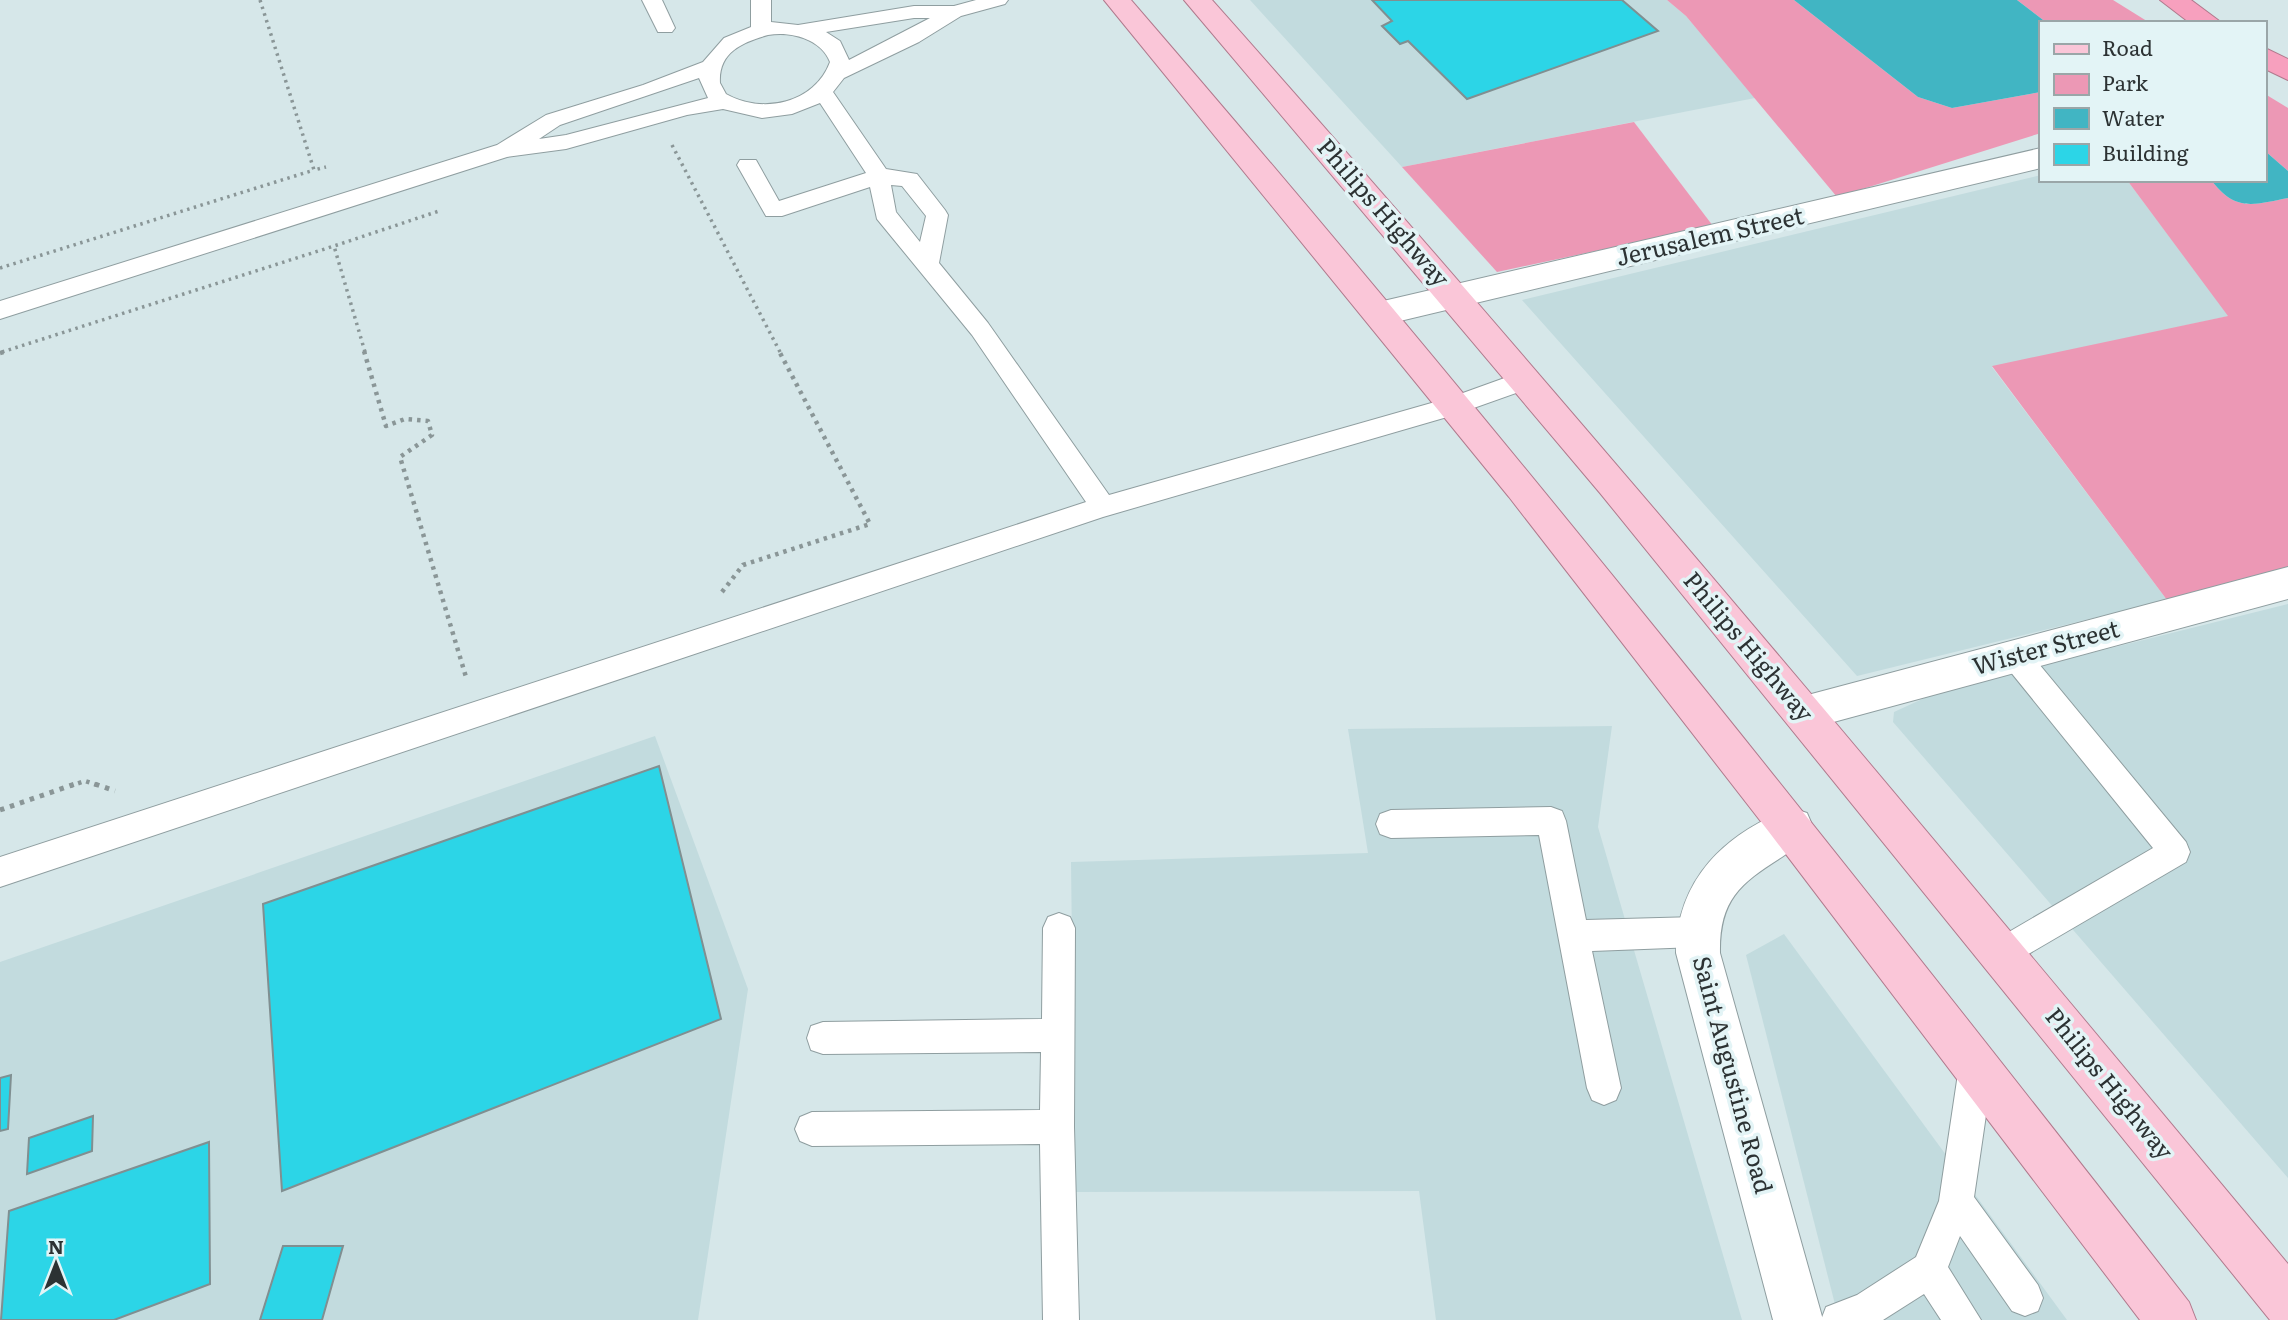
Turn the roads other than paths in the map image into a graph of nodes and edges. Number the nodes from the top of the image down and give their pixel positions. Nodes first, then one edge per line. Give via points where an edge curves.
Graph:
1 (652, 0) edge
2 (761, 0) edge
3 (998, 0) edge
4 (1118, 0) edge
5 (1197, 0) edge
6 (2173, 0) edge
7 (954, 12) junction
8 (2207, 21) edge
9 (665, 28) dead end
10 (803, 30) junction
11 (761, 31) junction
12 (2267, 58) edge
13 (708, 67) junction
14 (2288, 72) edge
15 (831, 83) junction
16 (725, 102) junction
17 (505, 150) junction
18 (2039, 158) edge
19 (748, 165) dead end
20 (879, 176) junction
21 (928, 265) junction
22 (1456, 297) junction
23 (0, 310) edge
24 (1379, 314) junction
25 (1524, 380) junction
26 (1454, 406) junction
27 (1103, 507) junction
28 (2288, 583) edge
29 (2015, 656) junction
30 (1804, 713) junction
31 (1391, 824) dead end
32 (1792, 827) junction
33 (0, 872) edge
34 (1059, 928) dead end
35 (1696, 933) junction
36 (1573, 936) junction
37 (2001, 954) junction
38 (1058, 1035) junction
39 (823, 1038) dead end
40 (1976, 1068) junction
41 (1604, 1088) dead end
42 (1057, 1126) junction
43 (812, 1129) dead end
44 (1956, 1201) junction
45 (1929, 1270) junction
46 (2025, 1298) dead end
47 (2288, 1303) edge
48 (1861, 1316) edge
49 (1061, 1320) edge
50 (1798, 1320) edge
51 (1963, 1320) edge
52 (2171, 1320) edge

1 - 9 lane
2 - 11 lane
3 - 7 lane
4 - 24 main road
5 - 22 main road, Philips Highway
6 - 8 highway
7 - 10 lane via 914,12
7 - 15 lane
10 - 11 lane
10 - 15 lane via 830,41 839,53 841,67
11 - 13 lane via 730,42
12 - 14 highway
13 - 16 lane via 707,80
13 - 17 lane via 553,120
15 - 16 lane via 785,109 764,111
15 - 20 lane
16 - 17 lane via 566,142
17 - 23 lane
18 - 22 street, Jerusalem Street
19 - 20 lane via 774,211
20 - 21 lane via 885,214
20 - 21 lane via 909,179 937,215
21 - 27 lane via 981,329
22 - 24 street, Jerusalem Street
22 - 25 main road, Philips Highway
24 - 26 main road
25 - 26 lane
25 - 30 main road, Philips Highway
26 - 27 lane
26 - 32 main road
27 - 33 lane
28 - 29 street, Wister Street
29 - 30 street, Wister Street
29 - 37 lane via 2175,852
30 - 37 main road, Philips Highway
31 - 36 lane via 1550,821
32 - 35 street, Saint Augustine Road via 1738,861 1711,887
32 - 40 main road
34 - 38 lane
35 - 36 lane
35 - 50 street, Saint Augustine Road
36 - 41 lane
37 - 47 main road, Philips Highway
38 - 39 lane
38 - 42 lane
40 - 44 lane
40 - 52 main road
42 - 43 lane
42 - 49 lane
44 - 45 lane
44 - 46 lane
45 - 48 lane
45 - 51 lane

